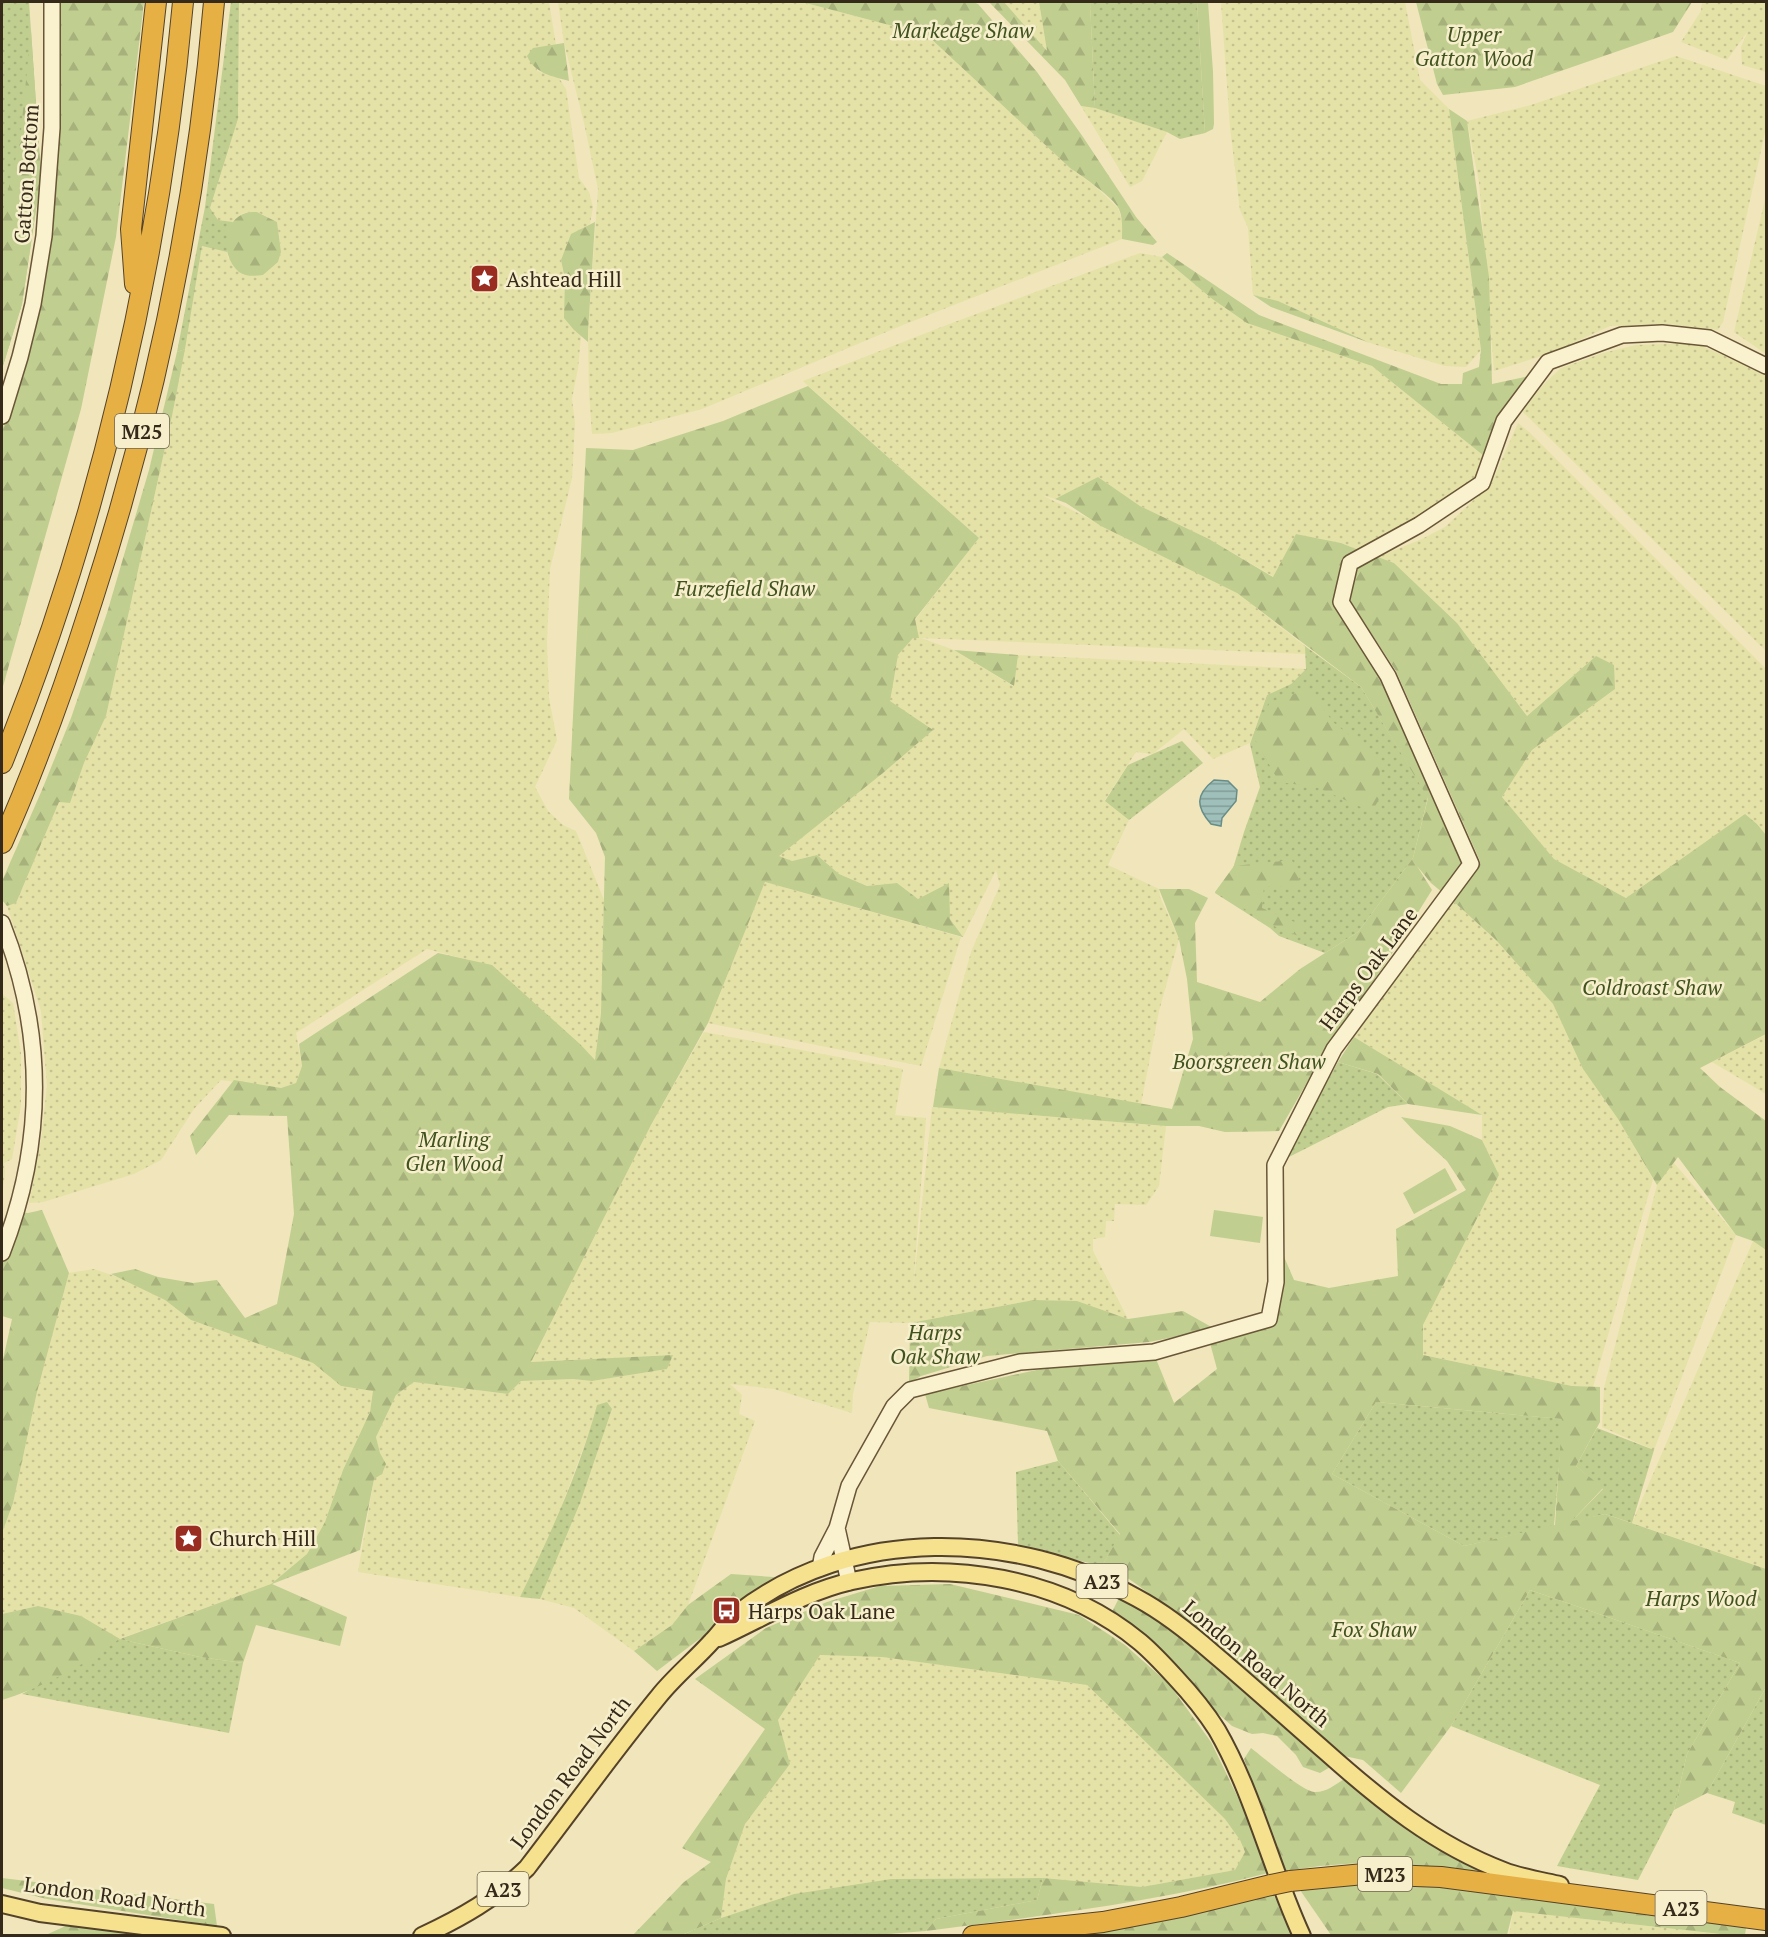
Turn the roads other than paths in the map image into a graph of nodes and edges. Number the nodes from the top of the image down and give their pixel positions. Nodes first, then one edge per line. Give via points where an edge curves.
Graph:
1 (51, 2) edge
2 (156, 2) edge
3 (183, 2) edge
4 (214, 2) edge
5 (137, 308) junction
6 (1767, 366) edge
7 (2, 417) edge
8 (2, 763) edge
9 (2, 843) edge
10 (2, 923) edge
11 (2, 1253) edge
12 (837, 1528) junction
13 (844, 1560) junction
14 (820, 1568) junction
15 (849, 1582) junction
16 (712, 1641) junction
17 (1598, 1899) junction
18 (2, 1904) edge
19 (1767, 1920) edge
20 (222, 1935) edge
21 (422, 1935) edge
22 (973, 1935) edge
23 (1302, 1935) edge

1 - 7 street, Gatton Bottom via 51,137 44,236 33,304
2 - 5 highway, M25 via 131,229
3 - 5 highway, M25 via 163,165
4 - 9 highway, M25 via 185,226 141,433 82,633
5 - 8 highway, M25 via 73,560
6 - 12 street, Harps Oak Lane via 1709,338 1662,333 1622,335 1548,362 1504,421 1482,483 1419,525 1350,563 1341,602 1388,676 1471,864 1334,1049 1275,1165 1276,1282 1269,1319 1154,1352 1020,1362 910,1390 894,1406 849,1486
10 - 11 street via 24,993 35,1073 27,1158 16,1212
12 - 13 street, Harps Oak Lane
12 - 14 street
13 - 14 main road, London Road North / A23
13 - 15 street, Harps Oak Lane
13 - 17 main road, London Road North / A23 via 898,1549 967,1547 1047,1562 1115,1587 1156,1609 1196,1639 1369,1790 1425,1832 1508,1872 1576,1889
14 - 16 main road, London Road North / A23 via 754,1601
15 - 16 main road, London Road North / A23 via 792,1602
15 - 23 main road, London Road North / A23 via 917,1571 991,1577 1062,1597 1102,1616 1138,1640 1183,1685 1212,1722 1238,1775
16 - 21 main road, London Road North / A23 via 660,1693 527,1868 479,1906
17 - 19 highway, London Road North / A23
17 - 22 highway, M23 via 1441,1877 1352,1875 1281,1883 1103,1922
18 - 20 main road, London Road North via 40,1913

